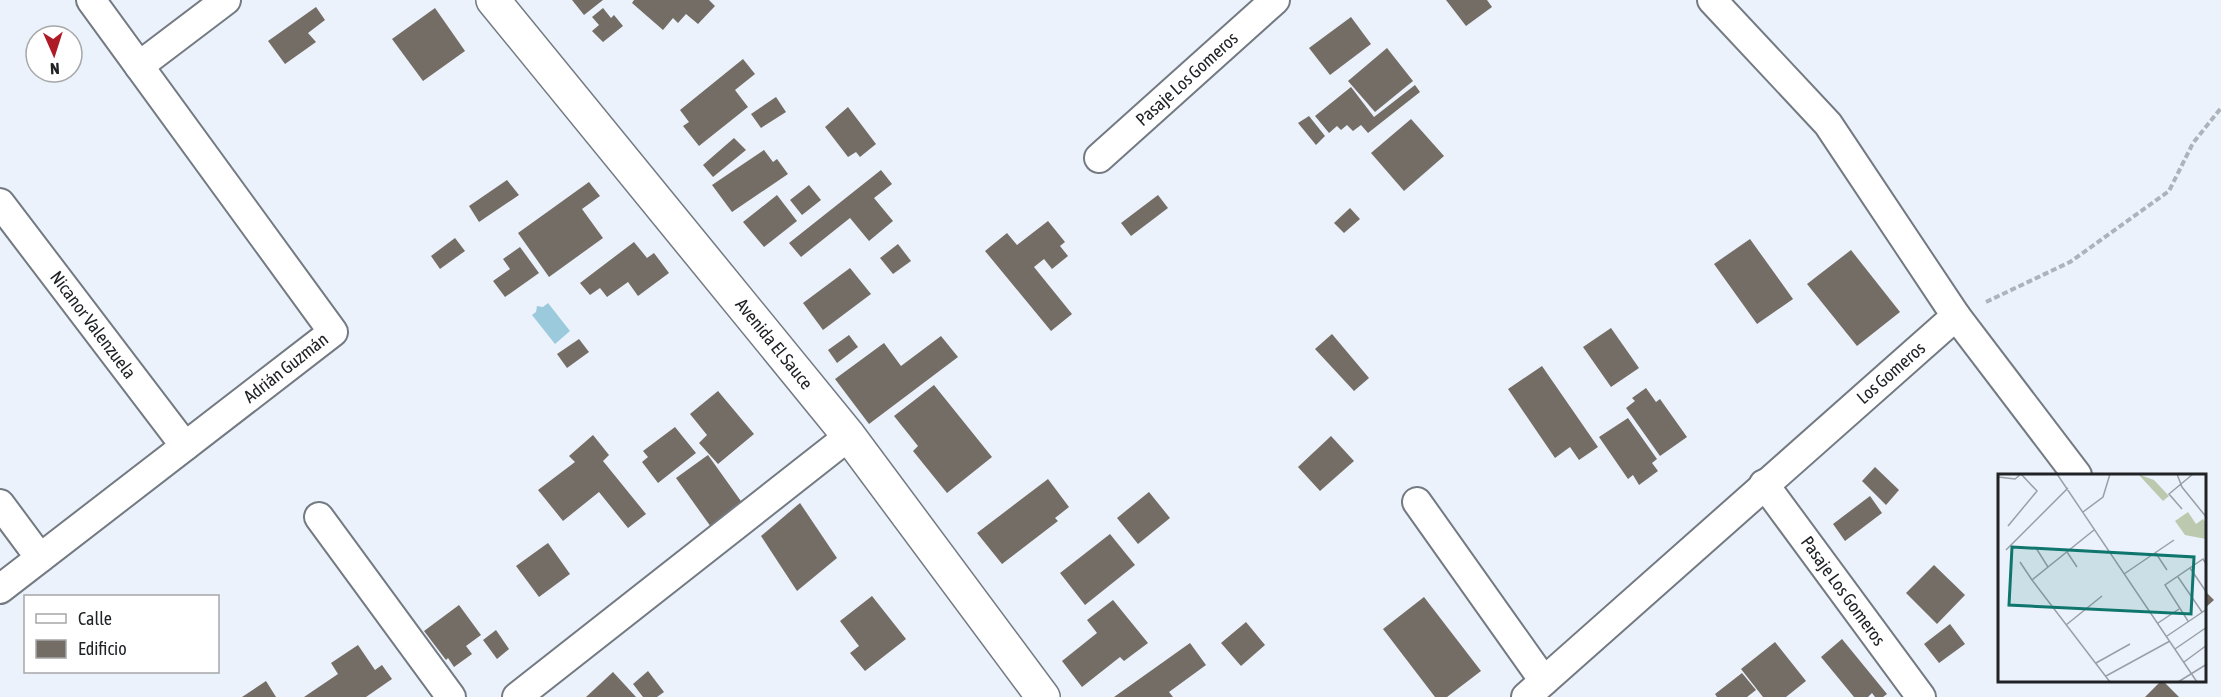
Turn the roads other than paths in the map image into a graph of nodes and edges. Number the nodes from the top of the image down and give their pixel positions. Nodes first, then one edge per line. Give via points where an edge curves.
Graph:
1 (91, 0) edge
2 (226, 0) edge
3 (493, 0) edge
4 (1275, 0) edge
5 (1712, 0) edge
6 (140, 66) junction
7 (1099, 158) dead end
8 (0, 203) edge
9 (1956, 316) junction
10 (849, 436) junction
11 (185, 446) junction
12 (2076, 474) edge
13 (1764, 484) junction
14 (1417, 502) dead end
15 (0, 504) edge
16 (319, 517) dead end
17 (40, 558) junction
18 (0, 589) edge
19 (1535, 689) edge
20 (451, 697) edge
21 (517, 697) edge
22 (1043, 697) edge
23 (1921, 697) edge

1 - 6 street, Adrián Guzmán
2 - 6 street
3 - 10 street, Avenida El Sauce
4 - 7 street, Pasaje Los Gomeros
5 - 9 street via 1828,124
6 - 11 street, Adrián Guzmán via 333,332
8 - 11 street, Nicanor Valenzuela
9 - 12 street
9 - 13 street, Los Gomeros
10 - 21 street
10 - 22 street, Avenida El Sauce
11 - 17 street, Adrián Guzmán
13 - 19 street, Los Gomeros
13 - 23 street, Pasaje Los Gomeros
14 - 19 street
15 - 17 street
16 - 20 street
17 - 18 street, Adrián Guzmán

